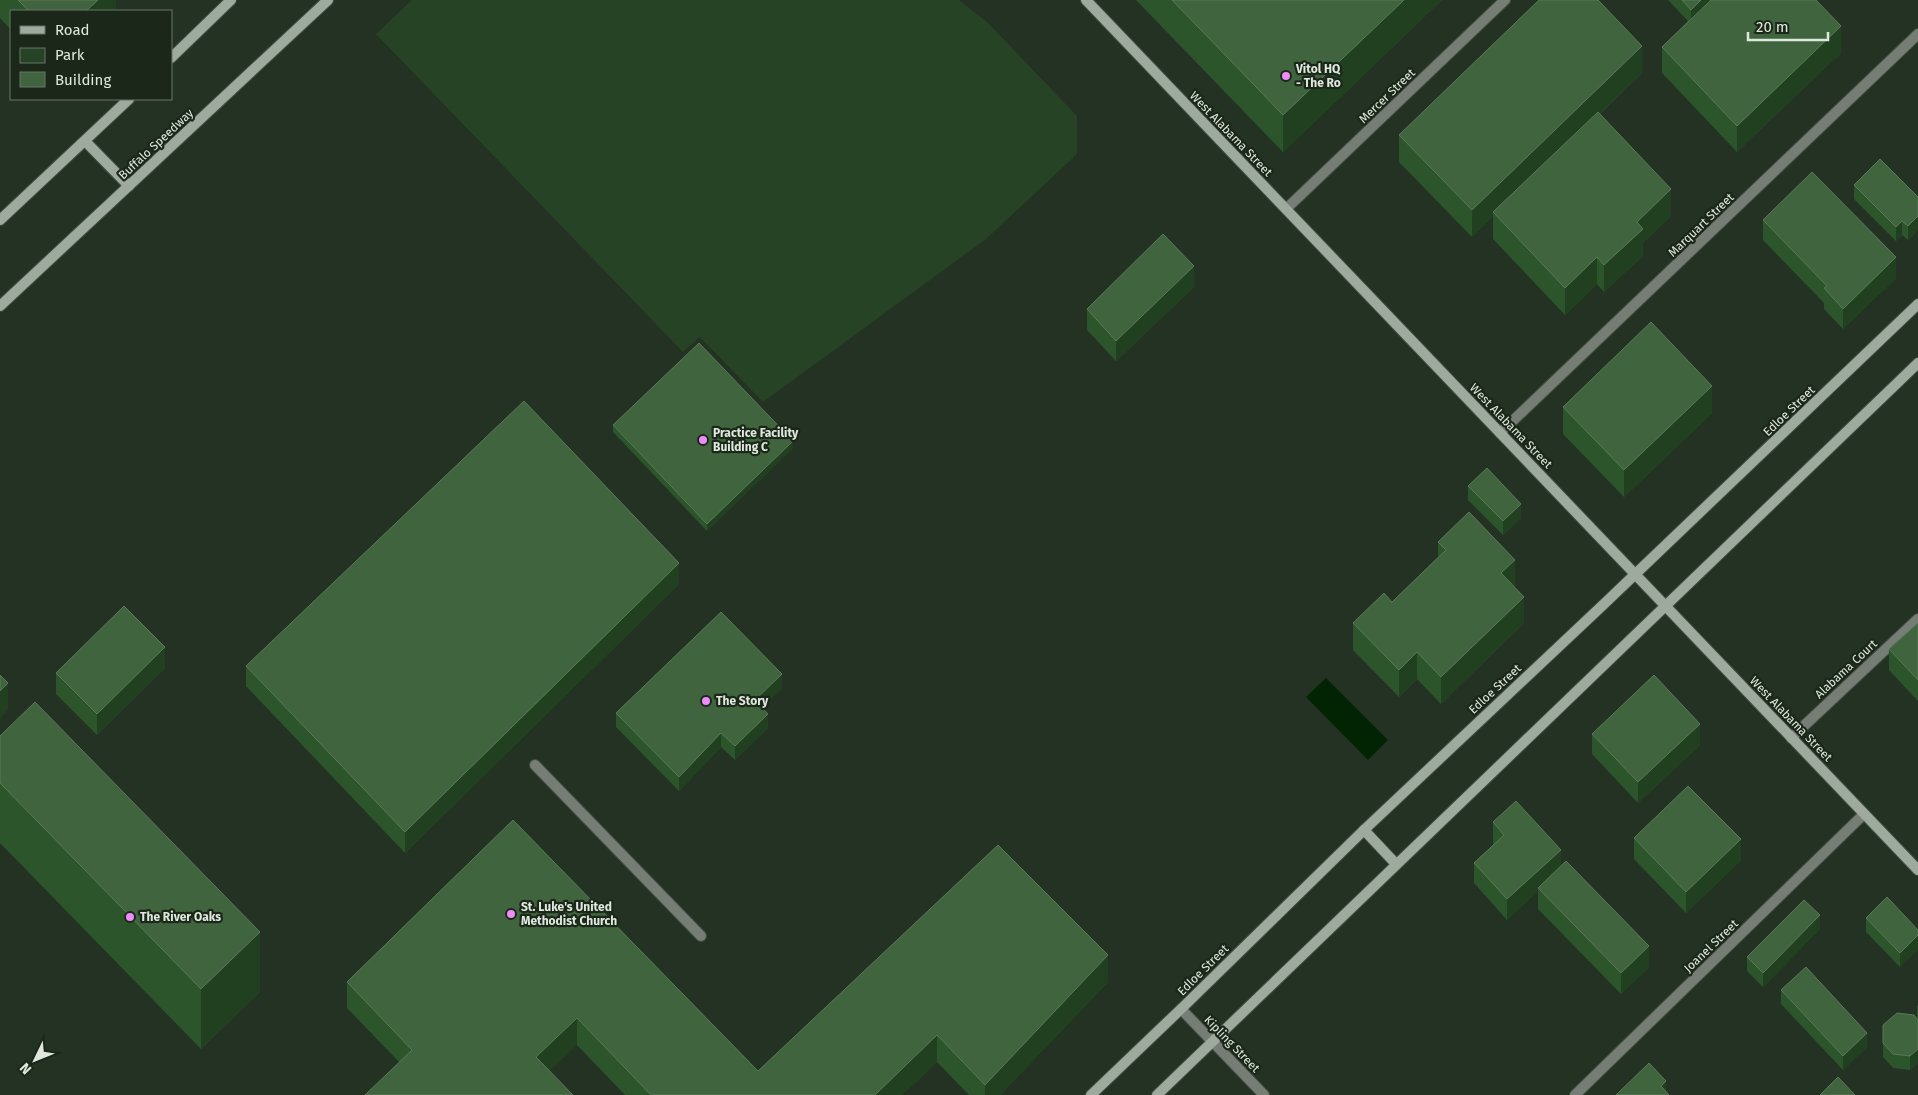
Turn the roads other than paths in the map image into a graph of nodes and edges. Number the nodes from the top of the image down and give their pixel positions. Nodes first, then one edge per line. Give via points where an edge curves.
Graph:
1 (231, 0) edge
2 (328, 0) edge
3 (1086, 0) edge
4 (1505, 0) edge
5 (1918, 34) edge
6 (172, 57) edge
7 (128, 100) edge
8 (85, 141) junction
9 (129, 186) junction
10 (1286, 209) junction
11 (0, 220) edge
12 (1918, 304) edge
13 (0, 306) edge
14 (1918, 363) edge
15 (1500, 433) junction
16 (1635, 574) junction
17 (1665, 606) junction
18 (1918, 619) edge
19 (1792, 738) junction
20 (535, 765) dead end
21 (1864, 814) junction
22 (1364, 830) junction
23 (1396, 864) junction
24 (1918, 870) edge
25 (701, 936) dead end
26 (1181, 1009) junction
27 (1212, 1041) junction
28 (1091, 1095) edge
29 (1157, 1095) edge
30 (1264, 1095) edge
31 (1575, 1095) edge

1 - 6 main road
2 - 9 main road, Buffalo Speedway
3 - 10 main road, West Alabama Street
4 - 10 street, Mercer Street
5 - 15 street, Marquart Street
7 - 8 main road
8 - 9 main road
8 - 11 main road
9 - 13 main road, Buffalo Speedway
10 - 15 main road, West Alabama Street
12 - 16 main road, Edloe Street
14 - 17 main road
15 - 16 main road, West Alabama Street
16 - 17 main road, West Alabama Street
16 - 22 main road, Edloe Street
17 - 19 main road, West Alabama Street
17 - 23 main road
18 - 19 street, Alabama Court
19 - 21 main road, West Alabama Street
20 - 25 street
21 - 24 main road, West Alabama Street
21 - 31 street, Joanel Street
22 - 23 main road
22 - 26 main road, Edloe Street
23 - 27 main road
26 - 27 street, Kipling Street
26 - 28 main road, Edloe Street
27 - 29 main road
27 - 30 street, Kipling Street

